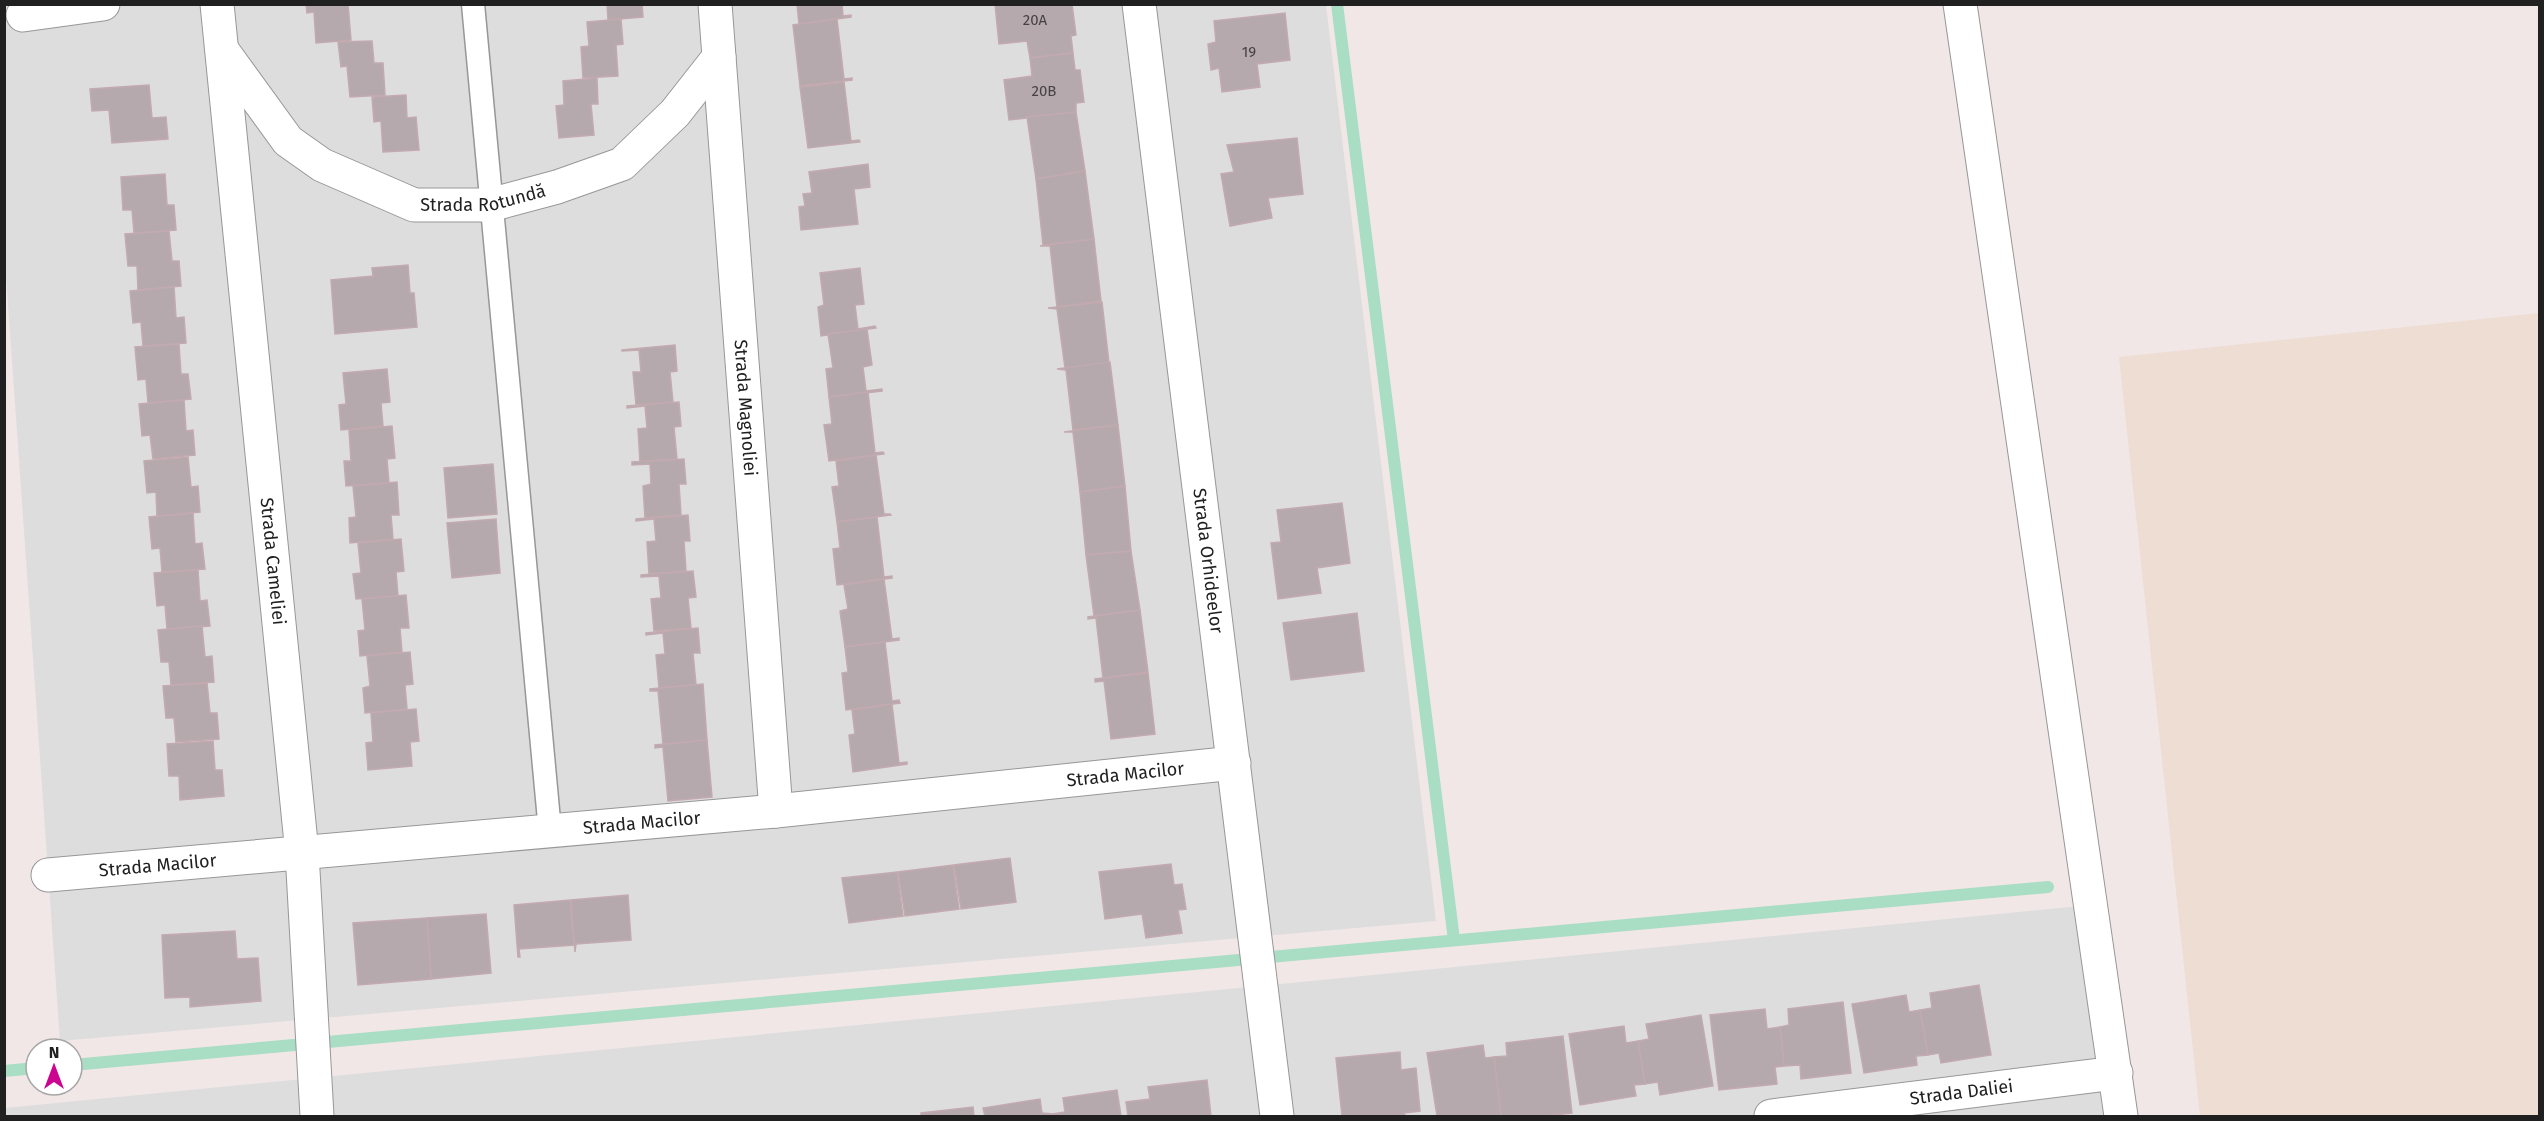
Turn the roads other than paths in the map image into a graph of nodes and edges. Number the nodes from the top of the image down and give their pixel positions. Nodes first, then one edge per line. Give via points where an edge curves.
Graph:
1 (103, 4) edge
2 (217, 4) edge
3 (473, 4) edge
4 (715, 4) edge
5 (1139, 4) edge
6 (1960, 4) edge
7 (23, 15) dead end
8 (221, 48) junction
9 (719, 57) junction
10 (490, 204) junction
11 (1234, 763) junction
12 (776, 811) junction
13 (550, 831) junction
14 (302, 853) junction
15 (48, 875) dead end
16 (2116, 1073) junction
17 (316, 1116) edge
18 (1277, 1116) edge
19 (1771, 1116) edge
20 (2121, 1116) edge

1 - 7 street
2 - 8 street, Strada Cameliei
3 - 10 lane
4 - 9 street, Strada Magnoliei
5 - 11 street, Strada Orhideelor
6 - 16 street
8 - 10 street, Strada Rotundă via 288,141 322,165 414,204
8 - 14 street, Strada Cameliei
9 - 10 street, Strada Rotundă via 675,113 622,164 557,188
9 - 12 street, Strada Magnoliei
10 - 13 lane
11 - 12 street, Strada Macilor
11 - 18 street, Strada Orhideelor
12 - 13 street, Strada Macilor
13 - 14 street, Strada Macilor
14 - 15 street, Strada Macilor
14 - 17 street, Strada Cameliei
16 - 19 street, Strada Daliei
16 - 20 street

